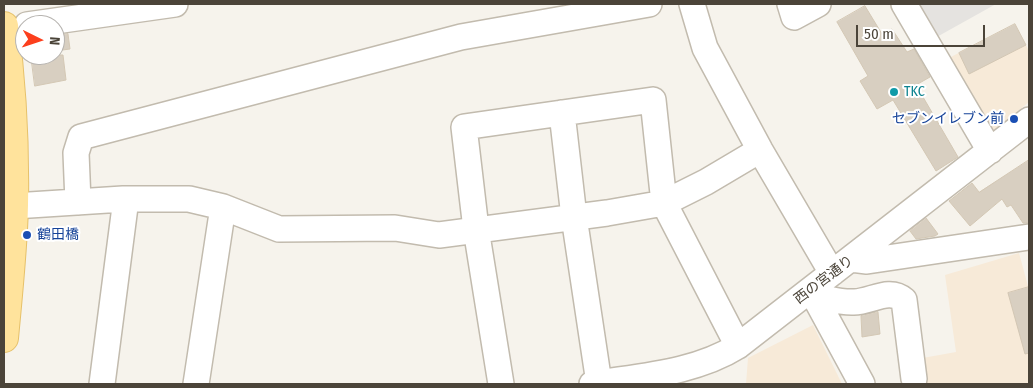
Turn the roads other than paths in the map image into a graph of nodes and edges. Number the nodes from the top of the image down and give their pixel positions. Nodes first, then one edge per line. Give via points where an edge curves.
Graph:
1 (175, 4) edge
2 (649, 4) edge
3 (692, 4) edge
4 (790, 4) edge
5 (818, 4) edge
6 (904, 4) edge
7 (65, 17) edge
8 (15, 47) edge
9 (562, 113) junction
10 (1029, 120) edge
11 (760, 150) junction
12 (990, 151) junction
13 (126, 199) junction
14 (78, 202) junction
15 (664, 203) junction
16 (14, 206) junction
17 (223, 207) junction
18 (574, 217) junction
19 (476, 229) junction
20 (1028, 240) edge
21 (842, 266) junction
22 (813, 293) junction
23 (4, 338) edge
24 (738, 346) junction
25 (914, 379) dead end
26 (102, 384) edge
27 (196, 384) edge
28 (501, 384) edge
29 (596, 384) edge
30 (862, 384) edge

1 - 7 street
2 - 14 street via 461,37 81,137 76,153
3 - 11 street via 705,48
4 - 5 street via 794,17
6 - 12 street
8 - 16 main road via 10,72
9 - 15 street via 653,100
9 - 18 street
9 - 19 street via 464,127
10 - 12 street, 西の宮通り
11 - 15 street
11 - 21 street
12 - 21 street, 西の宮通り
13 - 14 street
13 - 17 street via 189,199
13 - 26 street
14 - 16 street
15 - 18 street
15 - 24 street
16 - 23 main road
17 - 19 street via 279,229 395,228 439,234
17 - 27 street
18 - 19 street
18 - 29 street
19 - 28 street
20 - 21 street
21 - 22 street, 西の宮通り
22 - 24 street, 西の宮通り
22 - 25 street via 855,302 899,295 904,300
22 - 30 street
24 - 29 street, 西の宮通り via 721,357 692,367

